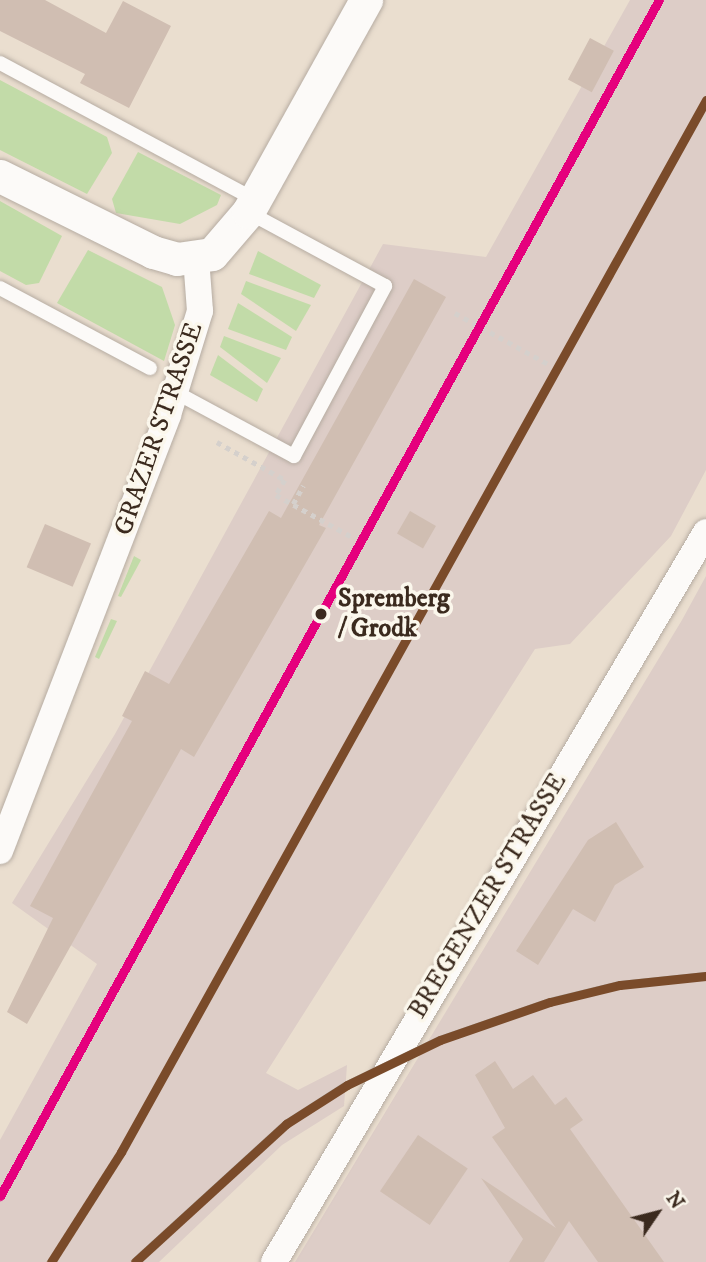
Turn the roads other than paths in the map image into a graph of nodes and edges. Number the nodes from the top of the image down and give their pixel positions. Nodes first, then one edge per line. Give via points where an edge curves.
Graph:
1 (366, 0) edge
2 (0, 63) edge
3 (0, 176) edge
4 (244, 199) junction
5 (196, 258) junction
6 (0, 288) edge
7 (150, 368) dead end
8 (172, 403) junction
9 (706, 532) edge
10 (0, 851) edge
11 (274, 1262) edge

1 - 4 street
2 - 4 lane
3 - 5 street via 153,252
4 - 5 street via 223,246
4 - 8 lane via 385,286 294,456
5 - 8 street, GRAZER STRASSE via 201,311
6 - 7 lane
8 - 10 street, GRAZER STRASSE
9 - 11 street, BREGENZER STRASSE

